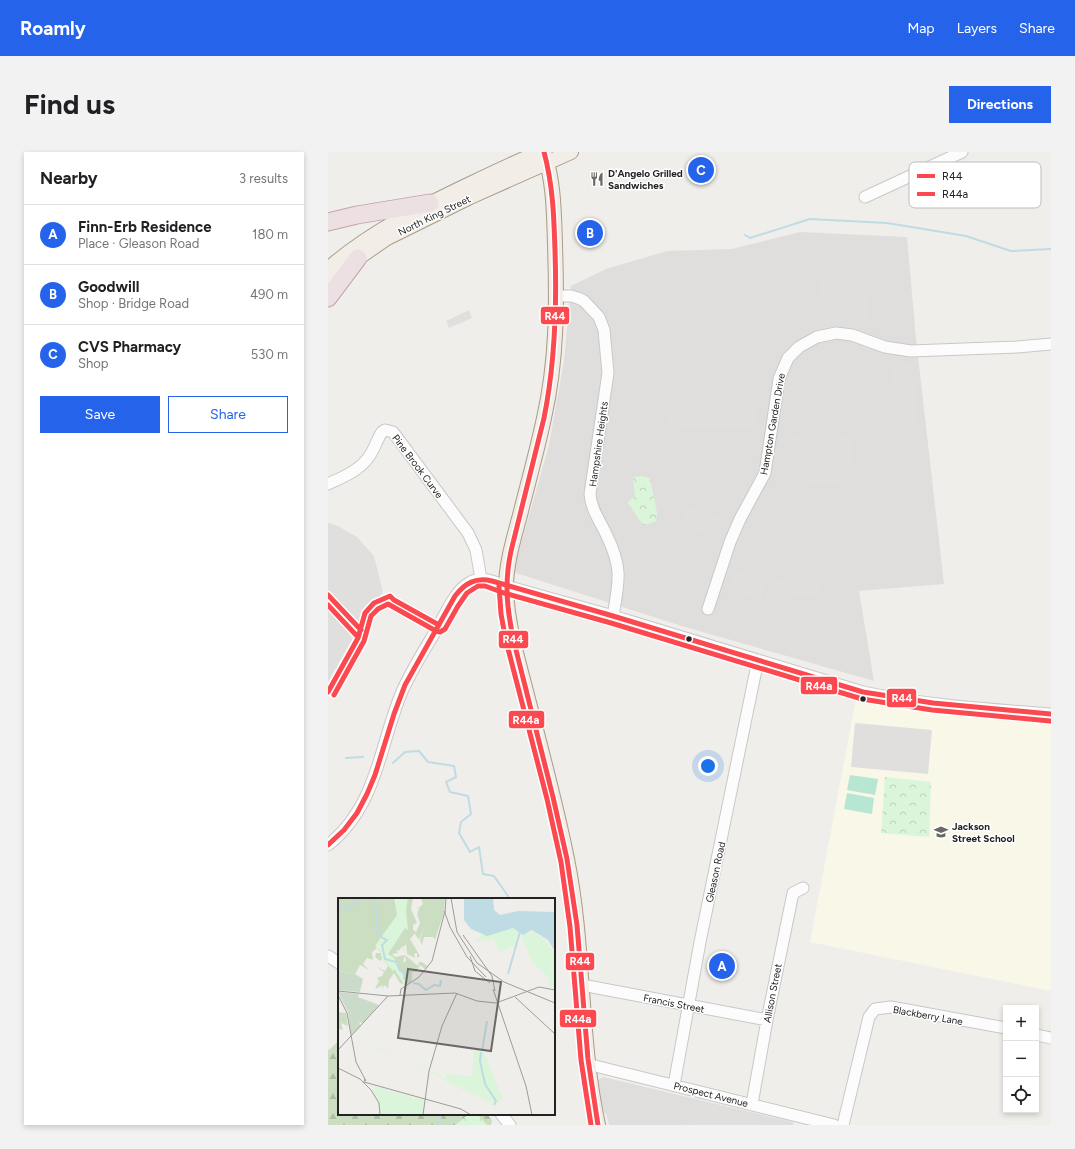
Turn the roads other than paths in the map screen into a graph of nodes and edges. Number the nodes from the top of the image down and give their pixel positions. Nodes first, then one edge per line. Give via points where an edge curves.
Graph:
1 (570, 152) edge
2 (962, 152) edge
3 (544, 155) edge
4 (940, 162) edge
5 (909, 177) edge
6 (865, 197) dead end
7 (430, 203) junction
8 (328, 222) edge
9 (358, 258) junction
10 (328, 269) edge
11 (328, 281) edge
12 (557, 296) junction
13 (328, 298) edge
14 (1051, 344) edge
15 (328, 484) edge
16 (481, 579) junction
17 (506, 586) junction
18 (708, 609) dead end
19 (613, 616) junction
20 (758, 660) junction
21 (1051, 714) edge
22 (328, 845) edge
23 (803, 888) dead end
24 (328, 956) edge
25 (338, 962) edge
26 (582, 985) junction
27 (688, 1006) junction
28 (767, 1020) junction
29 (1003, 1027) edge
30 (1039, 1035) edge
31 (1051, 1038) edge
32 (587, 1064) junction
33 (674, 1085) junction
34 (752, 1104) junction
35 (502, 1115) edge
36 (510, 1125) edge
37 (598, 1125) edge
38 (834, 1125) edge
39 (843, 1125) edge

1 - 3 main road
2 - 4 street
3 - 7 main road, North King Street
3 - 9 main road, North King Street via 470,197 387,238
3 - 12 main road via 553,195
5 - 6 street
7 - 8 highway
7 - 10 main road, North King Street via 358,245
9 - 11 main road, North King Street
9 - 13 highway
12 - 17 main road via 553,366 545,417 511,549
12 - 19 street, Hampshire Heights via 571,296 584,301 599,316 604,330 608,373 590,494 594,511 610,543 618,568 619,583
14 - 18 street, Hampton Garden Drive via 911,351 885,347 852,335 836,333 817,337 799,347 788,358 779,379 765,473 734,530
15 - 16 street, Pine Brook Curve via 362,465 382,432 393,432 468,533 476,550
16 - 17 street
16 - 22 street via 468,583 459,593 413,669 392,716 368,792 359,811 349,825
17 - 19 street
17 - 26 main road via 513,643 568,860
19 - 20 street
20 - 21 street via 868,693 960,706
20 - 27 street, Gleason Road
23 - 28 street, Allison Street via 792,893
24 - 25 street
26 - 27 street, Francis Street
26 - 32 main road
27 - 28 street, Francis Street
27 - 33 street, Gleason Road
28 - 34 street, Allison Street
29 - 39 street, Blackberry Lane via 891,1007 875,1009 869,1017
30 - 31 street
32 - 33 street, Prospect Avenue
32 - 37 main road
33 - 34 street, Prospect Avenue
34 - 38 street, Prospect Avenue
35 - 36 street

